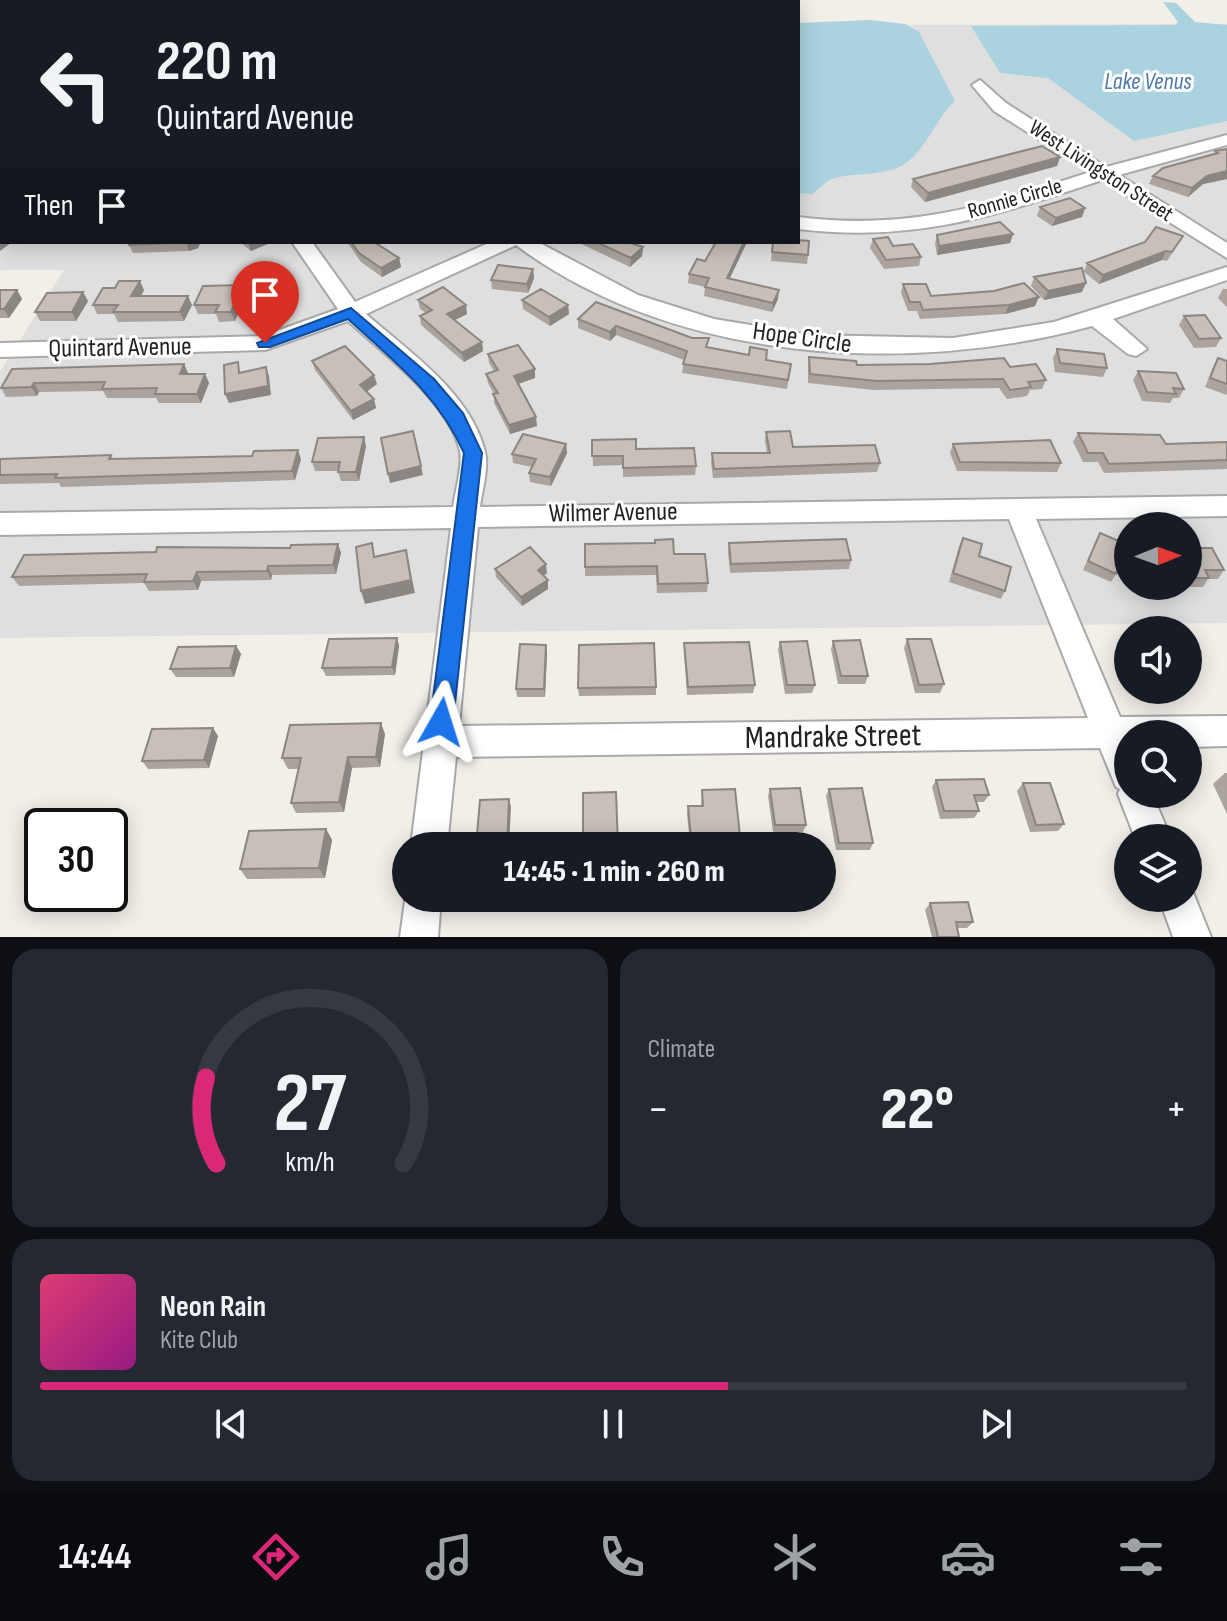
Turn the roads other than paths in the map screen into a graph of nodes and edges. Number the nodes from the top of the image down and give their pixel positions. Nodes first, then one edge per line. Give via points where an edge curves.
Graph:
1 (1009, 94) dead end
2 (1227, 140) edge
3 (1104, 173) junction
4 (800, 223) edge
5 (303, 244) edge
6 (504, 244) edge
7 (528, 244) edge
8 (1227, 252) edge
9 (1227, 273) edge
10 (351, 312) junction
11 (1097, 318) junction
12 (1136, 349) dead end
13 (0, 350) edge
14 (1227, 506) edge
15 (1018, 508) junction
16 (467, 515) junction
17 (0, 524) edge
18 (1227, 731) edge
19 (1111, 734) junction
20 (1114, 741) edge
21 (439, 742) junction
22 (430, 832) edge
23 (422, 912) edge
24 (1182, 912) edge
25 (419, 937) edge
26 (1192, 937) edge

1 - 3 street, West Livingston Street via 985,92
2 - 3 street, Ronnie Circle
3 - 4 street, Ronnie Circle via 942,220 880,228
3 - 8 street, West Livingston Street
5 - 10 street
6 - 10 street, Quintard Avenue
7 - 11 street, Hope Circle via 631,300 778,337 874,348 993,341
9 - 11 street, Hope Circle
10 - 13 street, Quintard Avenue via 265,343
10 - 16 street via 429,383 457,417 473,453
11 - 12 street
14 - 15 street, Wilmer Avenue
15 - 16 street, Wilmer Avenue
15 - 19 street
16 - 17 street, Wilmer Avenue
16 - 21 street
18 - 19 street, Mandrake Street
19 - 20 street
19 - 21 street, Mandrake Street
21 - 22 street
23 - 25 street
24 - 26 street

